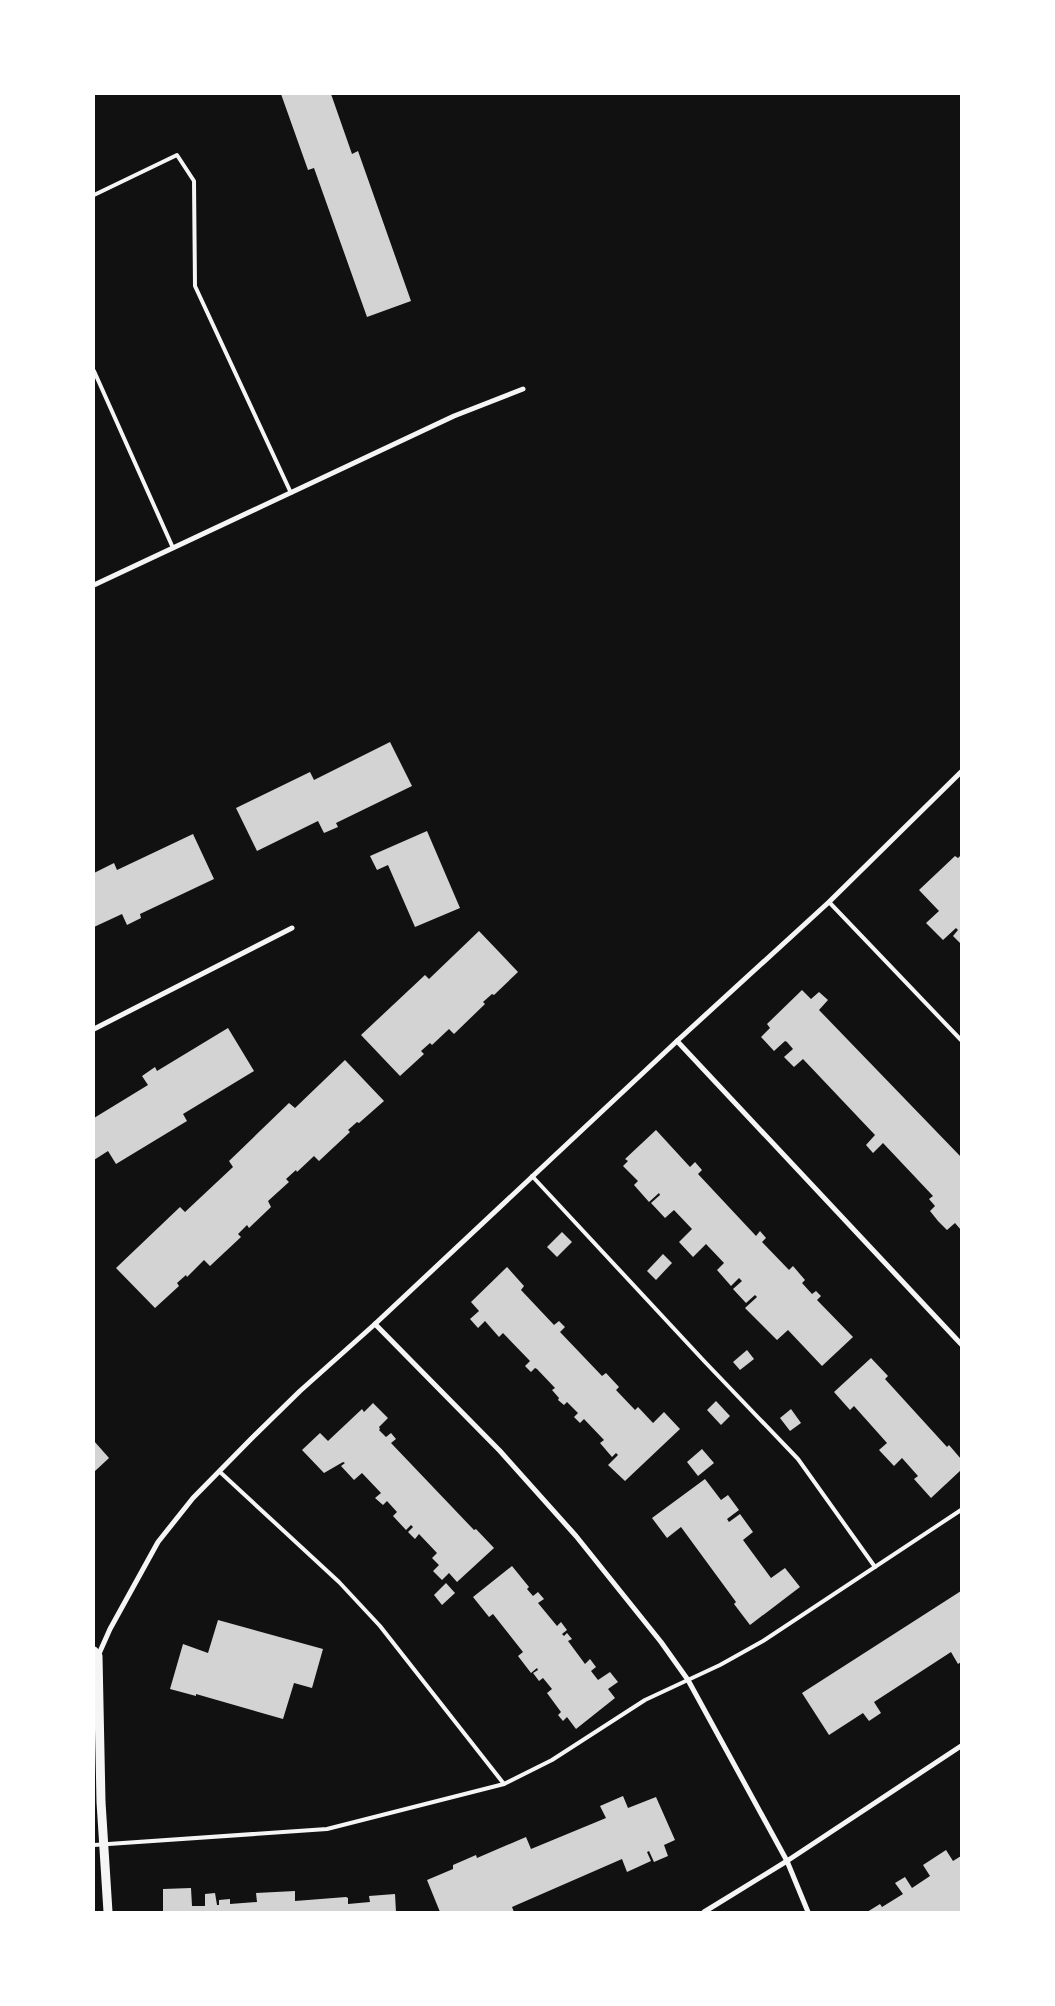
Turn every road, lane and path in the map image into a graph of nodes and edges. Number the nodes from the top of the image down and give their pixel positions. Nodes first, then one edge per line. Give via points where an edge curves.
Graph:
1 (94, 195) edge
2 (94, 371) edge
3 (523, 389) dead end
4 (291, 493) junction
5 (173, 548) junction
6 (94, 585) edge
7 (961, 772) edge
8 (829, 902) junction
9 (292, 928) dead end
10 (94, 1029) edge
11 (961, 1040) edge
12 (676, 1041) junction
13 (532, 1176) junction
14 (375, 1324) junction
15 (961, 1344) edge
16 (220, 1472) junction
17 (961, 1510) edge
18 (875, 1567) junction
19 (95, 1655) edge
20 (688, 1680) junction
21 (961, 1746) edge
22 (504, 1784) junction
23 (98, 1844) edge
24 (786, 1861) junction
25 (108, 1912) edge
26 (704, 1912) edge
27 (808, 1912) edge

1 - 4 lane via 176,155 190,174 194,181 195,286
2 - 5 lane
3 - 4 street via 454,416
4 - 5 street
5 - 6 street
7 - 8 street
8 - 11 lane
8 - 12 street
9 - 10 street
12 - 13 street
12 - 15 street
13 - 14 street
13 - 18 lane via 798,1459
14 - 16 street via 300,1391
14 - 20 street via 500,1451 576,1536
16 - 19 street via 193,1498 158,1542
16 - 22 lane via 339,1582 380,1626
17 - 18 lane
18 - 20 lane via 763,1641
19 - 23 street
20 - 22 lane via 644,1700 552,1760
20 - 24 street
21 - 24 street
22 - 23 lane via 327,1829
23 - 25 street
24 - 26 street
24 - 27 street

